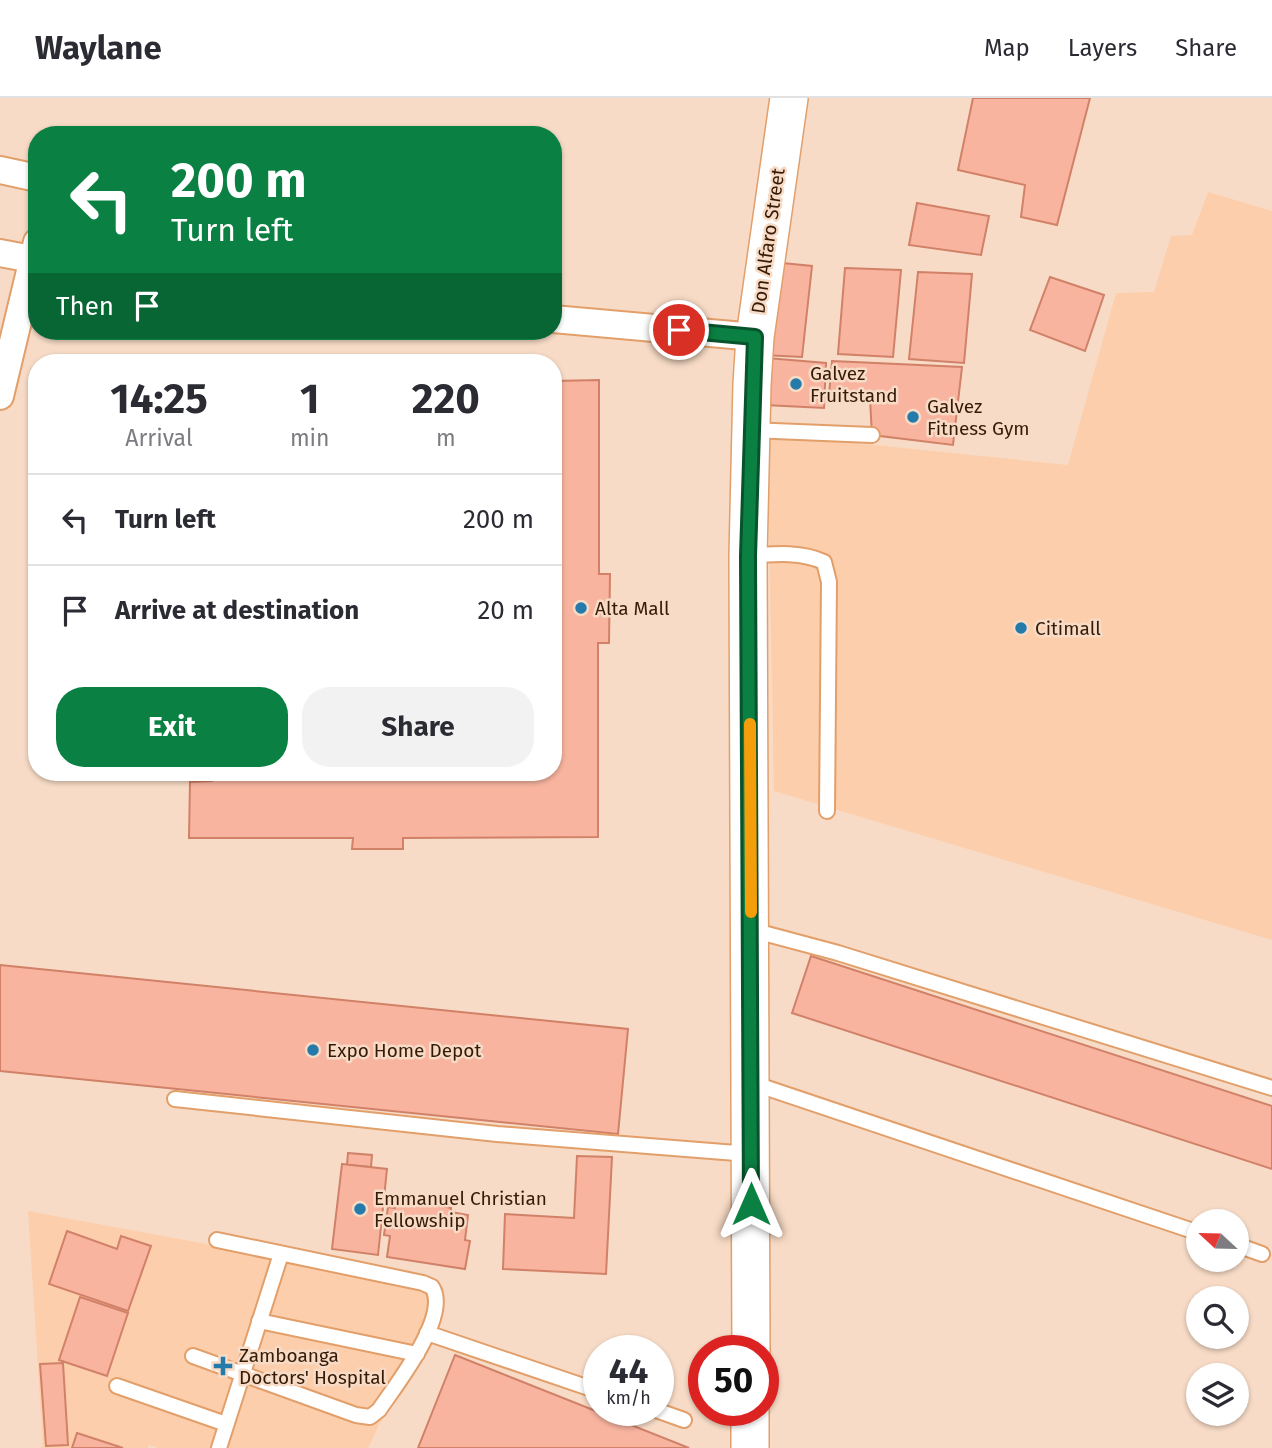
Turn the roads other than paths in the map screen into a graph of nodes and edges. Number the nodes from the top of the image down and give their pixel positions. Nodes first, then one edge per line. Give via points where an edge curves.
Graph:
1 (789, 98) edge
2 (0, 170) edge
3 (28, 176) edge
4 (0, 253) edge
5 (28, 254) edge
6 (28, 282) edge
7 (562, 320) edge
8 (755, 337) junction
9 (0, 396) edge
10 (751, 430) junction
11 (872, 435) dead end
12 (748, 556) junction
13 (827, 811) dead end
14 (751, 929) junction
15 (751, 1082) junction
16 (1272, 1088) edge
17 (175, 1099) dead end
18 (751, 1154) junction
19 (1186, 1229) edge
20 (217, 1240) dead end
21 (1250, 1250) edge
22 (281, 1254) junction
23 (1262, 1254) dead end
24 (259, 1321) junction
25 (427, 1334) junction
26 (751, 1335) edge
27 (416, 1354) junction
28 (193, 1356) dead end
29 (242, 1373) junction
30 (117, 1386) dead end
31 (583, 1386) edge
32 (674, 1416) edge
33 (684, 1420) dead end
34 (226, 1424) junction
35 (750, 1426) edge
36 (219, 1448) edge
37 (750, 1448) edge

1 - 8 main road, Don Alfaro Street
2 - 3 street
4 - 5 street
6 - 9 street
7 - 8 street
8 - 10 main road, Don Alfaro Street
10 - 11 lane
10 - 12 main road, Don Alfaro Street
12 - 13 lane via 810,556 824,562 829,582
12 - 14 main road, Don Alfaro Street
14 - 15 main road, Don Alfaro Street
14 - 16 lane
15 - 18 main road, Don Alfaro Street
15 - 19 lane
17 - 18 lane via 497,1134
18 - 26 main road, Don Alfaro Street
20 - 22 lane
21 - 23 lane
22 - 24 lane
22 - 25 lane via 432,1287 437,1302
24 - 27 lane
24 - 29 lane
25 - 27 lane
25 - 31 lane
27 - 29 lane via 370,1417
28 - 29 lane
29 - 34 lane
30 - 34 lane
32 - 33 lane
34 - 36 lane
35 - 37 main road

